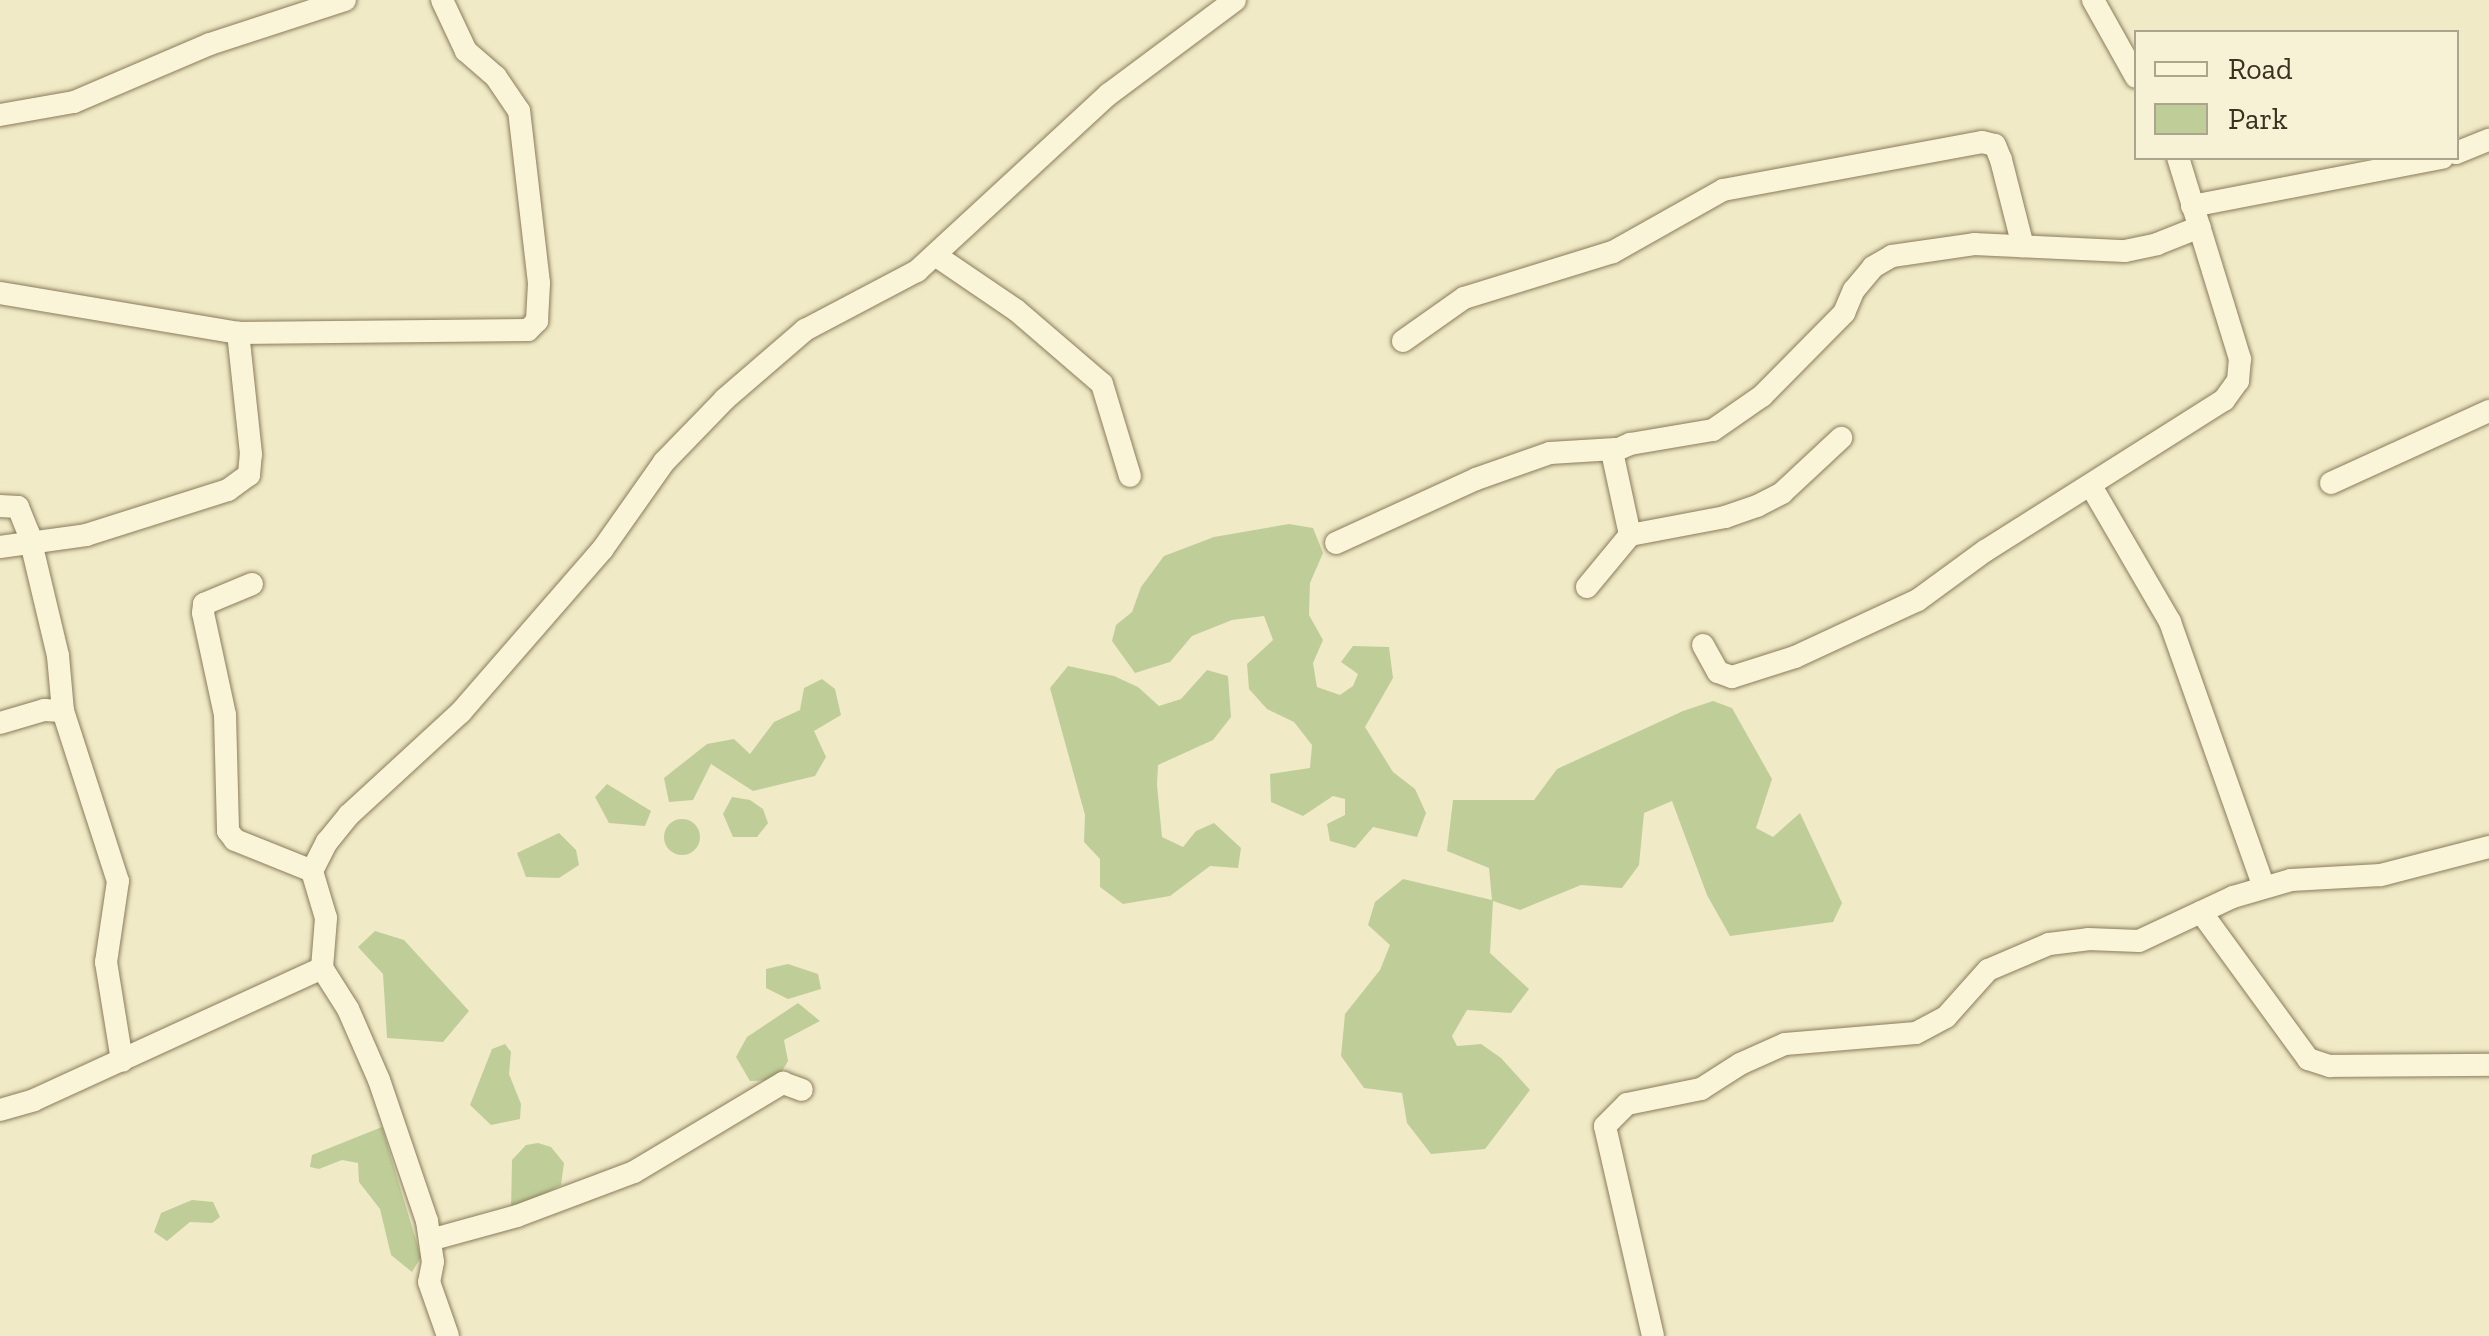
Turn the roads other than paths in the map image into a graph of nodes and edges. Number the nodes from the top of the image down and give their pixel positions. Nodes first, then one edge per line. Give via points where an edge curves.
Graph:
1 (346, 0) edge
2 (442, 0) edge
3 (1235, 0) edge
4 (2092, 0) edge
5 (2134, 74) edge
6 (0, 115) edge
7 (2489, 140) edge
8 (2459, 152) edge
9 (2179, 160) edge
10 (2434, 160) edge
11 (2196, 216) junction
12 (2023, 246) junction
13 (935, 255) junction
14 (0, 293) edge
15 (238, 333) junction
16 (1403, 341) dead end
17 (2489, 411) edge
18 (1840, 438) dead end
19 (1615, 449) junction
20 (1130, 476) dead end
21 (2331, 483) dead end
22 (2092, 486) junction
23 (0, 506) edge
24 (1630, 535) junction
25 (30, 540) junction
26 (1336, 543) dead end
27 (0, 547) edge
28 (252, 584) dead end
29 (1587, 588) dead end
30 (1704, 645) dead end
31 (62, 711) junction
32 (0, 723) edge
33 (2489, 847) edge
34 (312, 870) junction
35 (2264, 887) junction
36 (2201, 912) junction
37 (322, 968) junction
38 (122, 1061) junction
39 (2489, 1065) edge
40 (802, 1090) dead end
41 (0, 1110) edge
42 (430, 1240) junction
43 (448, 1336) edge
44 (1654, 1336) edge

1 - 6 street via 210,44 74,102
2 - 15 street via 466,50 504,86 519,111 535,227 537,321 526,330
3 - 13 street via 1109,94
4 - 5 street
7 - 8 street
9 - 11 street
10 - 11 street
11 - 12 street via 2158,244 2125,250
11 - 22 street via 2240,359 2238,381 2214,408
12 - 16 street via 2001,160 1995,145 1982,142 1724,190 1613,252 1464,298
12 - 19 street via 1974,244 1892,256 1873,267 1844,313 1751,404 1698,435
13 - 20 street via 1016,310 1102,384
13 - 34 street via 805,330 725,399 664,462 602,550 462,712 349,815
14 - 15 street
15 - 25 street via 249,475 228,490 86,535
17 - 21 street
18 - 24 street via 1782,493 1757,506
19 - 24 street via 1611,456
19 - 26 street via 1550,452
22 - 30 street via 1918,600 1795,658 1724,676
22 - 35 street via 2170,622
23 - 25 street via 18,507
24 - 29 street
25 - 27 street
25 - 31 street via 58,656
28 - 34 street via 204,604 203,613 225,715 228,830 235,840
31 - 32 street
31 - 38 street via 118,881 106,962
33 - 35 street via 2381,875 2326,875
34 - 37 street via 326,918
35 - 36 street
36 - 39 street via 2308,1060 2330,1066
36 - 44 street via 2139,942 2049,944 1997,965 1946,1016 1916,1033 1784,1044 1701,1089 1627,1104 1606,1126
37 - 38 street
37 - 42 street via 380,1080
38 - 41 street
40 - 42 street via 783,1083 634,1172
42 - 43 street via 429,1282

